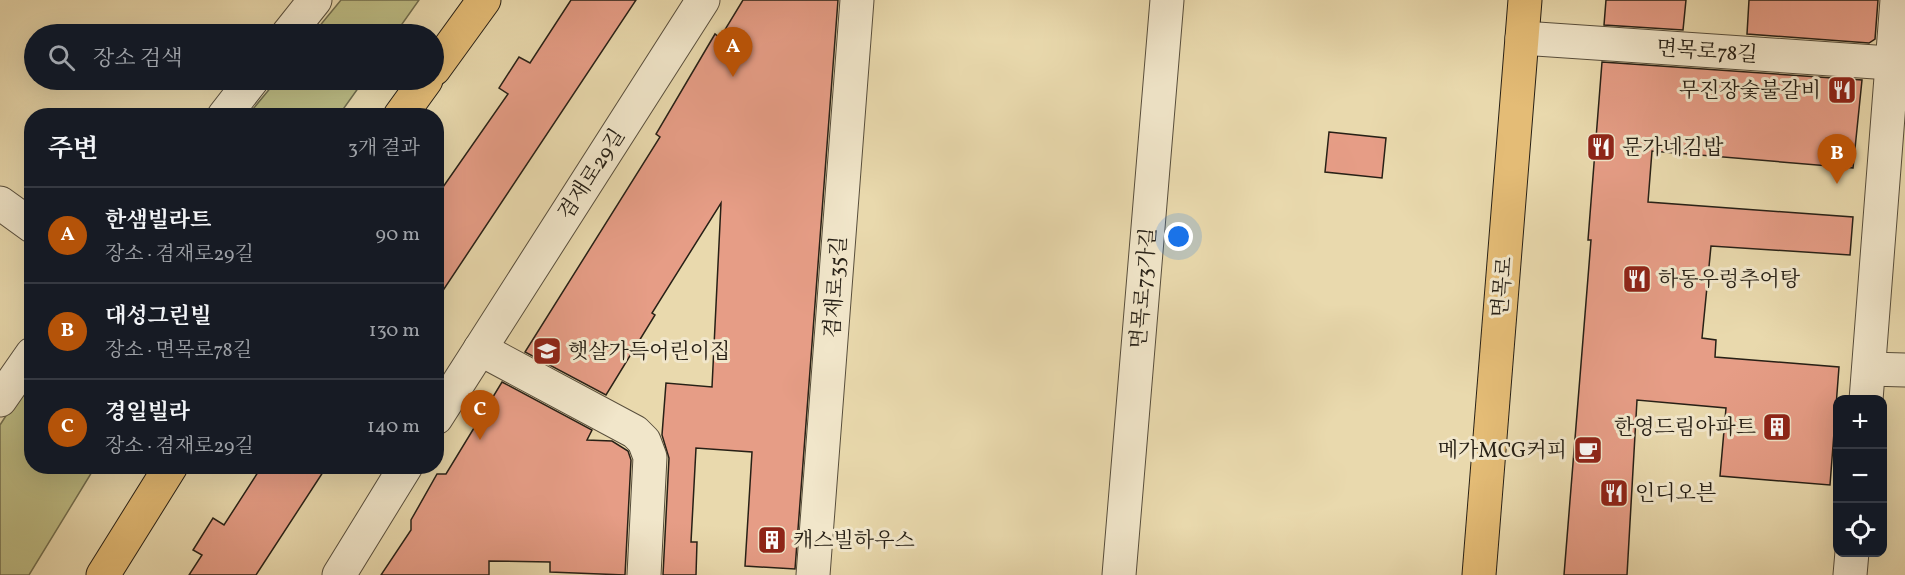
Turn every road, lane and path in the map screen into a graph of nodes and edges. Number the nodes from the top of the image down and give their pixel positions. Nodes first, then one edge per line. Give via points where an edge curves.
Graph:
1 (315, 0) edge
2 (484, 0) edge
3 (703, 0) edge
4 (857, 0) edge
5 (1167, 0) edge
6 (1525, 0) edge
7 (1897, 0) edge
8 (296, 24) edge
9 (1522, 38) junction
10 (444, 55) edge
11 (1898, 63) edge
12 (244, 90) edge
13 (419, 90) edge
14 (230, 108) edge
15 (406, 108) edge
16 (0, 203) edge
17 (24, 220) edge
18 (480, 349) junction
19 (24, 366) edge
20 (1905, 370) edge
21 (1868, 384) edge
22 (0, 400) edge
23 (444, 405) edge
24 (166, 474) edge
25 (401, 474) edge
26 (1852, 557) edge
27 (103, 575) edge
28 (339, 575) edge
29 (644, 575) edge
30 (813, 575) edge
31 (1119, 575) edge
32 (1479, 575) edge
33 (1850, 575) edge

1 - 8 street
2 - 10 main road
3 - 18 street, 겸재로29길
4 - 30 street, 겸재로35길
5 - 31 street, 면목로73가길
6 - 9 main road, 면목로
7 - 11 street
9 - 11 street, 면목로78길
9 - 32 main road, 면목로
11 - 21 street
12 - 14 street
13 - 15 main road
16 - 17 street
18 - 23 street, 겸재로29길
18 - 29 street via 635,432 644,441 650,457
19 - 22 street
20 - 21 street
24 - 27 main road
25 - 28 street
26 - 33 street

